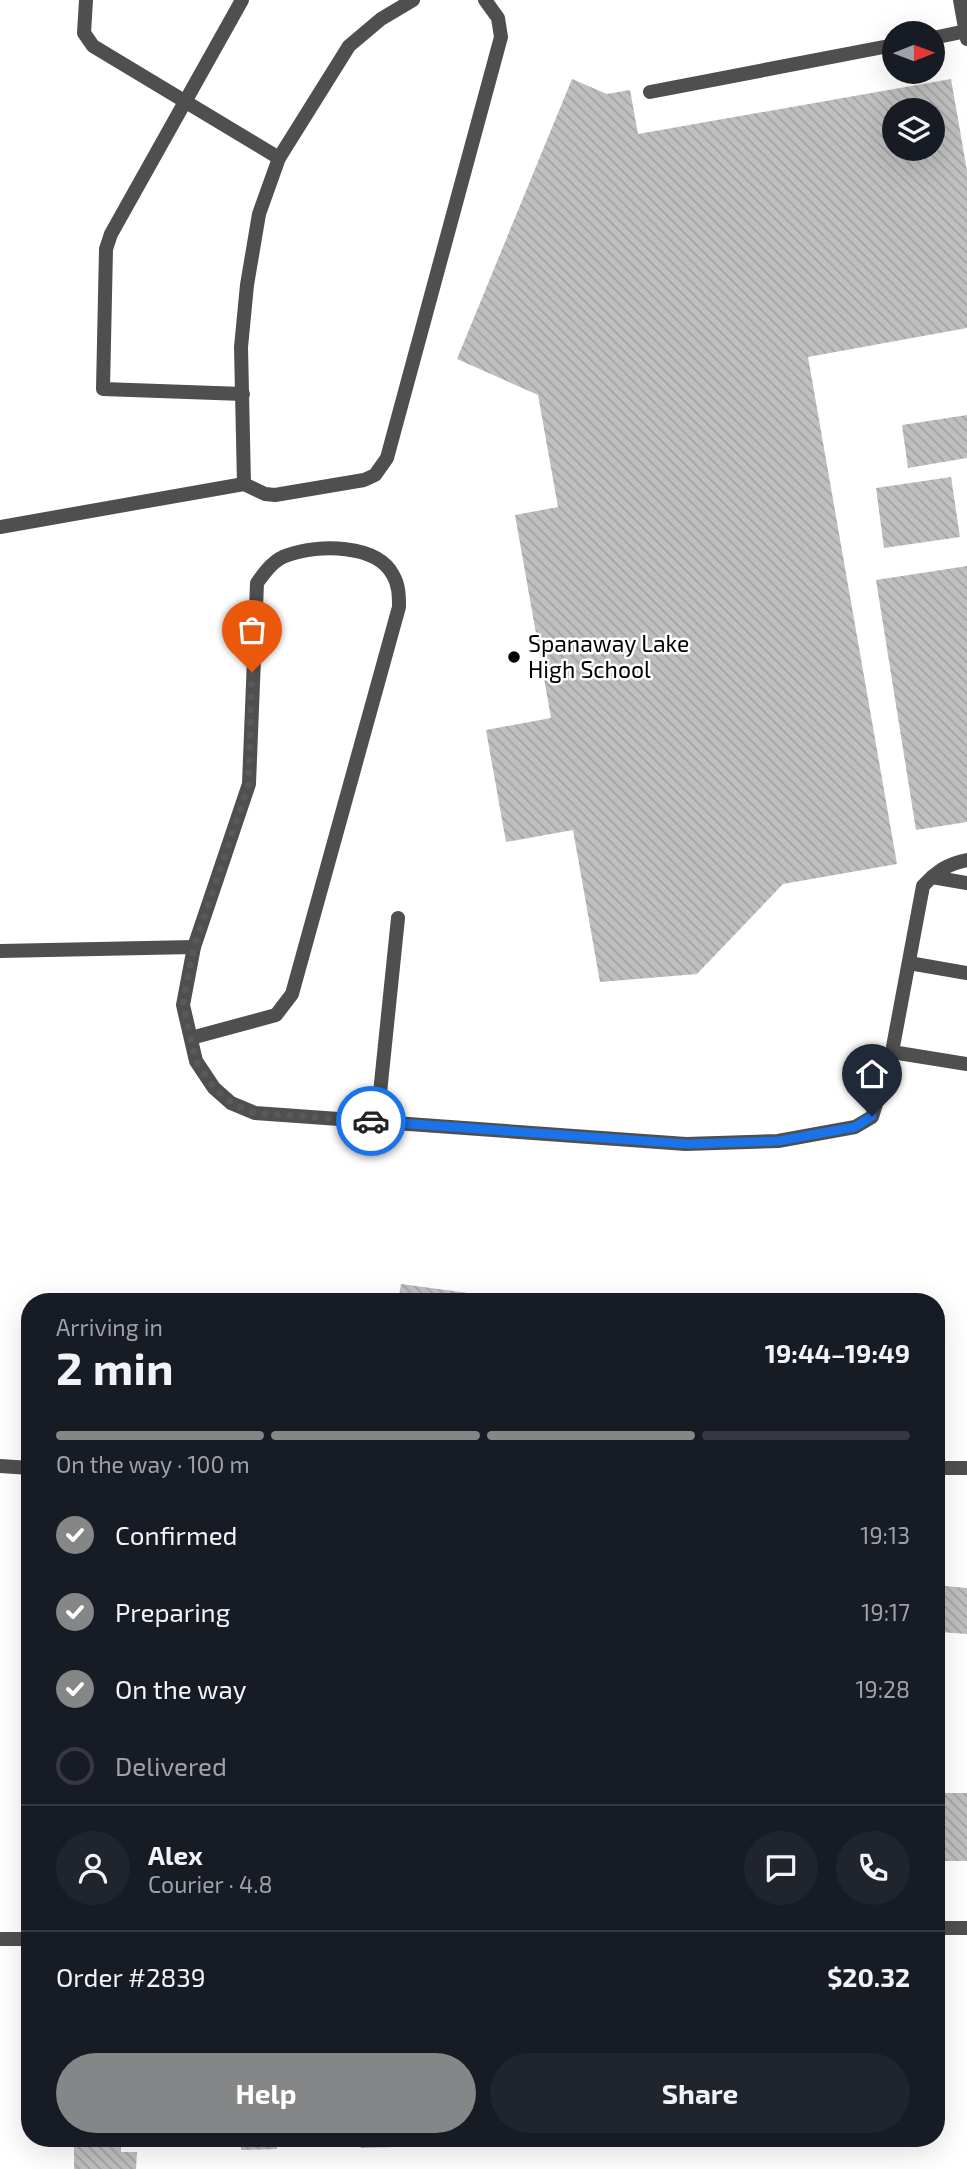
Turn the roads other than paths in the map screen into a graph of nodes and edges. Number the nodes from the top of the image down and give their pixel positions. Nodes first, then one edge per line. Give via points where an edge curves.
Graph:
1 (86, 0) edge
2 (242, 0) edge
3 (413, 0) edge
4 (485, 0) edge
5 (960, 0) edge
6 (966, 35) edge
7 (945, 37) edge
8 (882, 47) edge
9 (650, 92) dead end
10 (186, 102) junction
11 (279, 159) junction
12 (243, 394) junction
13 (244, 484) junction
14 (0, 527) edge
15 (967, 860) edge
16 (932, 877) junction
17 (967, 883) edge
18 (398, 918) dead end
19 (194, 947) junction
20 (0, 951) edge
21 (909, 963) junction
22 (967, 973) edge
23 (191, 1038) junction
24 (892, 1052) junction
25 (967, 1064) edge
26 (377, 1122) junction
27 (0, 1466) edge
28 (21, 1467) edge
29 (945, 1468) edge
30 (967, 1468) edge
31 (945, 1928) edge
32 (967, 1928) edge
33 (0, 1939) edge
34 (21, 1939) edge

1 - 10 street via 84,33 93,46
2 - 10 street
3 - 11 street via 381,19 349,47
4 - 13 street via 498,18 501,37 387,458 375,475 364,480 275,495
5 - 6 street
6 - 7 street
8 - 9 street
10 - 11 street
10 - 12 street via 106,249 103,388
11 - 12 street via 258,214 247,285
12 - 13 street
13 - 14 street
15 - 16 street via 950,863
16 - 17 street
16 - 21 street via 923,886
18 - 26 street
19 - 20 street
19 - 23 street via 183,1004
19 - 23 street via 249,784 257,583 268,567 288,555 355,548 393,573 399,607 292,994 276,1015
21 - 22 street
21 - 24 street
23 - 26 street via 196,1061 214,1088 232,1103 255,1113
24 - 25 street
24 - 26 street via 872,1116 855,1127 778,1141 687,1144
27 - 28 street
29 - 30 street
31 - 32 street
33 - 34 street

